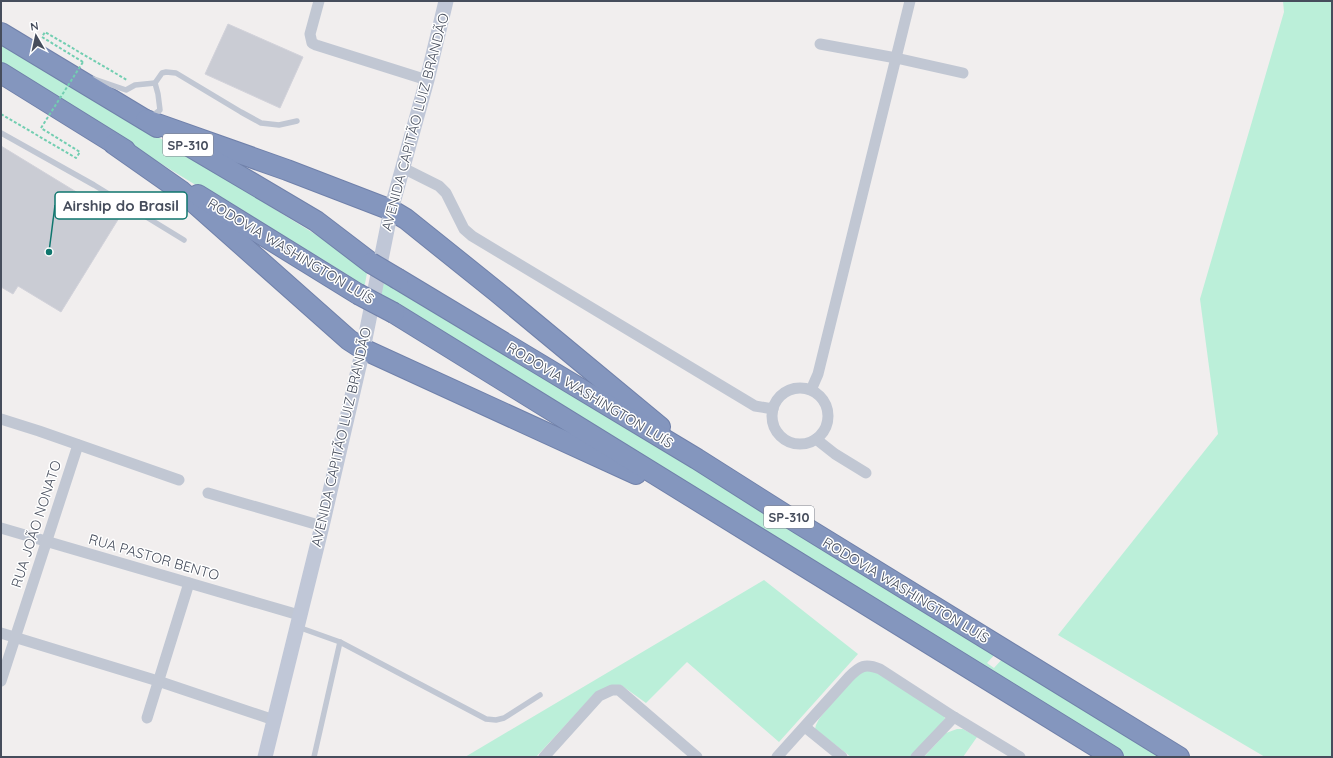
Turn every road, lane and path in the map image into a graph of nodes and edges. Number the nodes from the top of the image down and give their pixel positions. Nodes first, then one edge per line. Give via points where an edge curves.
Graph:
1 (320, 1) edge
2 (446, 1) edge
3 (910, 1) edge
4 (1, 33) edge
5 (820, 44) dead end
6 (896, 58) junction
7 (56, 66) junction
8 (1, 73) edge
9 (963, 73) dead end
10 (427, 80) junction
11 (155, 83) junction
12 (135, 85) junction
13 (1, 86) edge
14 (1, 114) edge
15 (66, 114) junction
16 (146, 120) junction
17 (297, 121) dead end
18 (1, 133) edge
19 (114, 144) junction
20 (403, 168) junction
21 (391, 210) junction
22 (184, 240) dead end
23 (363, 349) junction
24 (811, 390) junction
25 (773, 409) junction
26 (1, 419) edge
27 (816, 439) junction
28 (78, 445) junction
29 (697, 459) junction
30 (866, 473) dead end
31 (179, 480) dead end
32 (208, 493) dead end
33 (707, 506) junction
34 (322, 526) junction
35 (1, 528) edge
36 (46, 541) junction
37 (189, 583) junction
38 (298, 621) junction
39 (1, 633) edge
40 (15, 637) junction
41 (340, 642) junction
42 (1, 681) edge
43 (158, 681) junction
44 (540, 695) dead end
45 (954, 717) junction
46 (147, 718) dead end
47 (274, 720) junction
48 (805, 727) junction
49 (265, 757) edge
50 (314, 757) edge
51 (544, 757) edge
52 (697, 757) edge
53 (777, 757) edge
54 (842, 757) edge
55 (916, 757) edge
56 (1020, 757) edge
57 (1112, 757) edge
58 (1179, 757) edge

1 - 10 street via 310,34 312,43
2 - 10 main road, AVENIDA CAPITÃO LUIZ BRANDÃO
3 - 6 street
4 - 7 highway, RODOVIA WASHINGTON LUÍS / SP-310
5 - 6 street
6 - 9 street
6 - 24 street via 818,374
7 - 12 lane via 126,90
7 - 16 highway, RODOVIA WASHINGTON LUÍS / SP-310
8 - 15 highway, RODOVIA WASHINGTON LUÍS / SP-310
10 - 20 main road, AVENIDA CAPITÃO LUIZ BRANDÃO
11 - 12 lane
11 - 16 lane via 160,110
11 - 17 lane via 162,73 176,73 261,123 279,125
12 - 14 path, bridge via 45,32 42,37 83,62 41,128 80,152 76,158
13 - 15 highway
15 - 19 highway, RODOVIA WASHINGTON LUÍS / SP-310
16 - 21 highway
16 - 29 highway, RODOVIA WASHINGTON LUÍS / SP-310, bridge via 316,221 371,263
18 - 22 lane via 94,185
19 - 23 highway via 181,191 349,340
19 - 33 highway, RODOVIA WASHINGTON LUÍS / SP-310, bridge
20 - 21 main road, AVENIDA CAPITÃO LUIZ BRANDÃO
20 - 25 street via 439,186 446,193 464,229 472,236 755,406
21 - 23 main road, AVENIDA CAPITÃO LUIZ BRANDÃO
21 - 29 highway via 406,219 497,292
23 - 33 highway
23 - 34 main road, AVENIDA CAPITÃO LUIZ BRANDÃO
24 - 25 street via 797,388 785,393
24 - 27 street via 822,398 828,410 825,430
25 - 27 street via 773,422 784,439 796,444
26 - 28 street
27 - 30 street
28 - 31 street
28 - 36 street, RUA JOÃO NONATO
29 - 58 highway, RODOVIA WASHINGTON LUÍS / SP-310
32 - 34 street
33 - 57 highway, RODOVIA WASHINGTON LUÍS / SP-310
34 - 38 main road, AVENIDA CAPITÃO LUIZ BRANDÃO
35 - 36 street, RUA PASTOR BENTO
36 - 37 street, RUA PASTOR BENTO
36 - 40 street, RUA JOÃO NONATO
37 - 38 street, RUA PASTOR BENTO
37 - 43 street
38 - 41 lane
38 - 47 main road, AVENIDA CAPITÃO LUIZ BRANDÃO
39 - 40 street
40 - 42 street, RUA JOÃO NONATO
40 - 43 street
41 - 44 lane via 486,719 504,718
41 - 50 lane
43 - 46 street
43 - 47 street
45 - 48 street via 880,669 866,666 849,676
45 - 55 street
45 - 56 street
47 - 49 main road, AVENIDA CAPITÃO LUIZ BRANDÃO
48 - 53 street
48 - 54 street
51 - 52 street via 599,696 612,690 619,690

